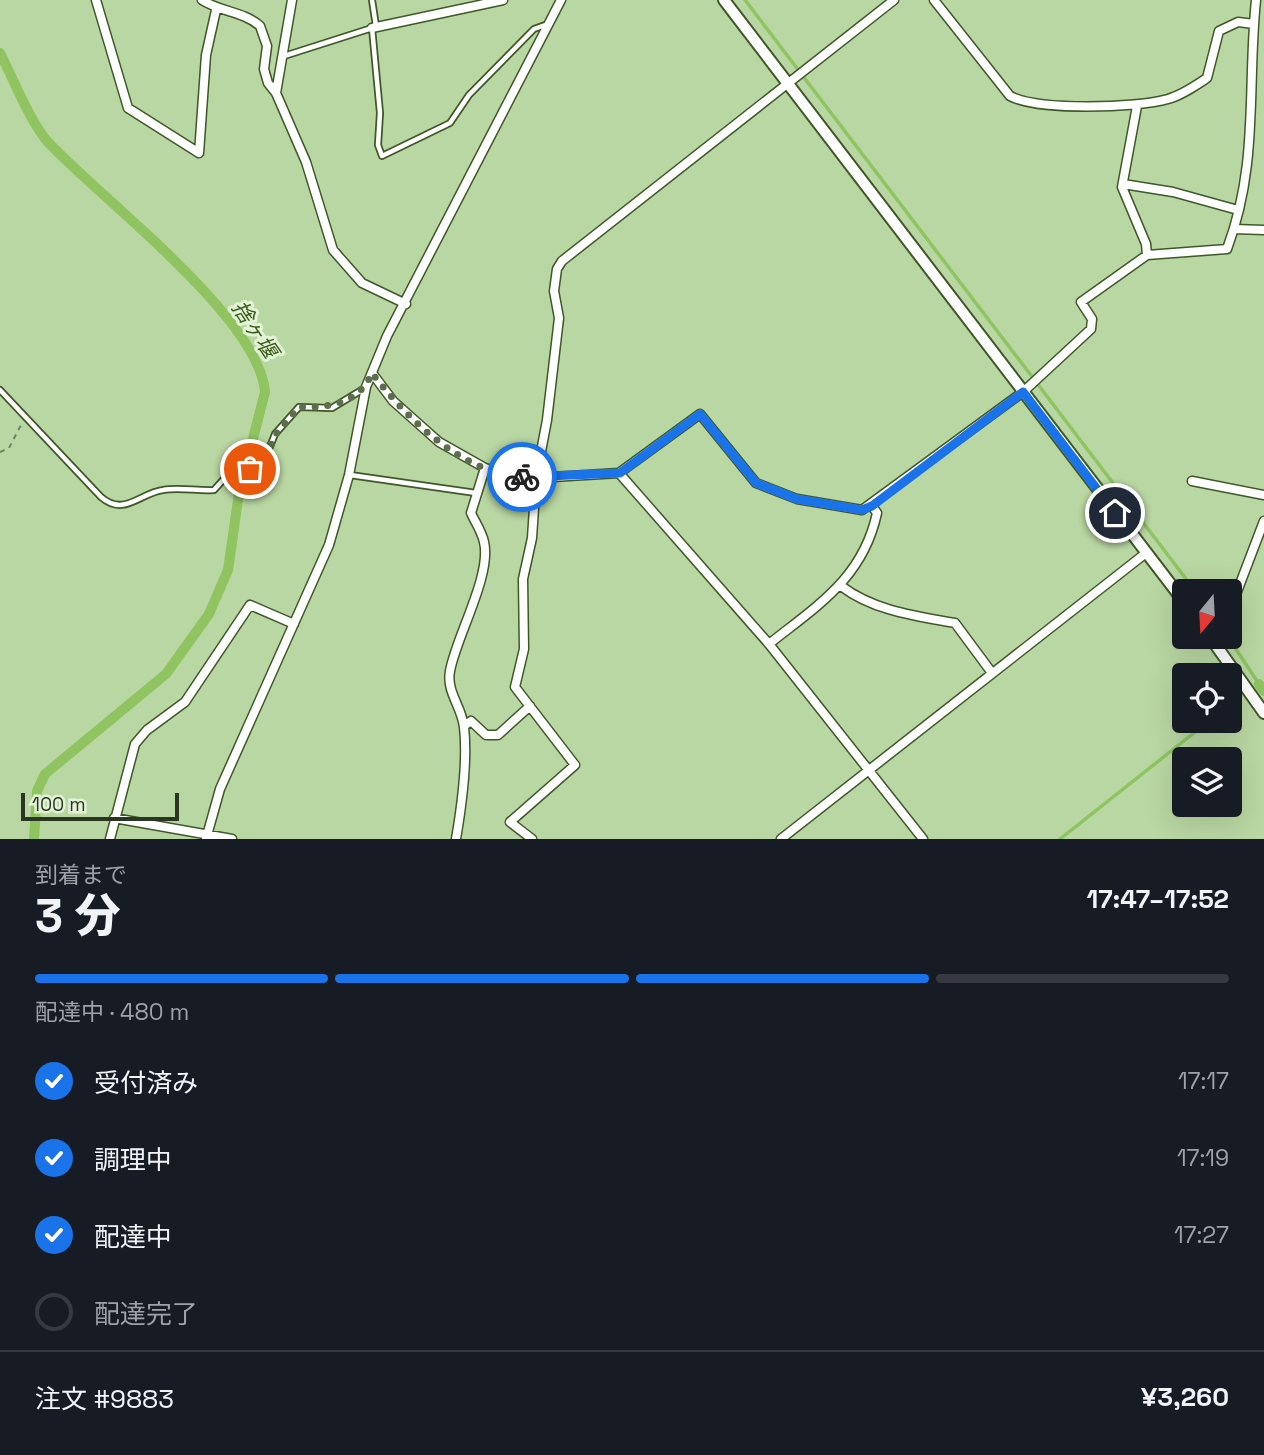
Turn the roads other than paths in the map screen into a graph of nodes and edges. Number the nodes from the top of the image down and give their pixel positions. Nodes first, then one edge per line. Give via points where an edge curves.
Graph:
1 (96, 0) edge
2 (202, 0) edge
3 (292, 0) edge
4 (372, 0) edge
5 (503, 0) edge
6 (561, 0) edge
7 (724, 0) edge
8 (894, 0) edge
9 (934, 0) edge
10 (1256, 0) edge
11 (216, 9) junction
12 (549, 24) junction
13 (1254, 24) junction
14 (374, 27) junction
15 (280, 57) junction
16 (788, 86) junction
17 (276, 93) junction
18 (1138, 106) junction
19 (1123, 184) junction
20 (1238, 210) junction
21 (1234, 229) junction
22 (1264, 230) edge
23 (1147, 255) junction
24 (406, 304) junction
25 (372, 373) junction
26 (366, 387) junction
27 (0, 390) edge
28 (1023, 392) junction
29 (485, 468) junction
30 (620, 473) junction
31 (349, 475) junction
32 (536, 478) junction
33 (1192, 481) dead end
34 (477, 494) junction
35 (1264, 495) edge
36 (872, 506) junction
37 (1264, 521) edge
38 (1146, 553) junction
39 (1242, 579) edge
40 (841, 586) junction
41 (1172, 586) edge
42 (294, 624) junction
43 (769, 644) junction
44 (1219, 649) edge
45 (992, 673) junction
46 (530, 706) junction
47 (1264, 713) edge
48 (464, 726) junction
49 (869, 770) junction
50 (114, 818) junction
51 (207, 836) edge
52 (110, 839) edge
53 (232, 839) edge
54 (456, 839) edge
55 (532, 839) edge
56 (782, 839) edge
57 (923, 839) edge

1 - 11 street via 128,108 199,153 206,55
2 - 11 street
3 - 15 street
4 - 14 lane
5 - 14 street
6 - 12 street
7 - 16 street
8 - 16 street
9 - 18 street via 1010,96 1073,106
10 - 13 street
11 - 17 street via 260,26 267,46 264,69
12 - 14 lane via 534,29 469,95 450,123 382,156
12 - 24 street
13 - 18 street via 1238,22 1219,31 1207,78 1170,98
13 - 20 street via 1252,128
14 - 15 lane
15 - 17 street
16 - 28 street
16 - 32 street via 562,261 554,290 559,318
17 - 24 street via 306,162 333,250 362,283
18 - 19 street
19 - 20 street
19 - 23 street
20 - 21 street
21 - 22 street
21 - 23 street via 1222,252
23 - 28 street via 1081,302 1092,319 1091,329
24 - 25 street
25 - 26 street
25 - 29 street via 393,401 439,442
26 - 27 lane via 332,408 299,407 275,435 261,469 233,469 214,491 166,489 124,506 107,502
26 - 31 street
28 - 36 street
28 - 38 street
29 - 32 street
29 - 34 street
30 - 32 street
30 - 36 street via 700,414 756,483 832,506 862,510
30 - 43 street
31 - 34 lane
31 - 42 street via 329,545
32 - 46 street via 522,598 524,649 515,687
33 - 35 street
34 - 48 street via 471,513 484,543 484,555 449,686
36 - 40 street via 877,513 872,537
37 - 39 street
38 - 41 street
38 - 45 street
40 - 43 street
40 - 45 street via 859,600 955,623
42 - 50 street via 250,606 185,702 135,744
42 - 51 street via 220,789
43 - 49 street
44 - 47 street
45 - 49 street
46 - 48 street via 498,735 486,735 471,721
46 - 55 street via 575,765 510,822
48 - 54 street
49 - 56 street
49 - 57 street
50 - 51 street
50 - 52 street
51 - 53 street

